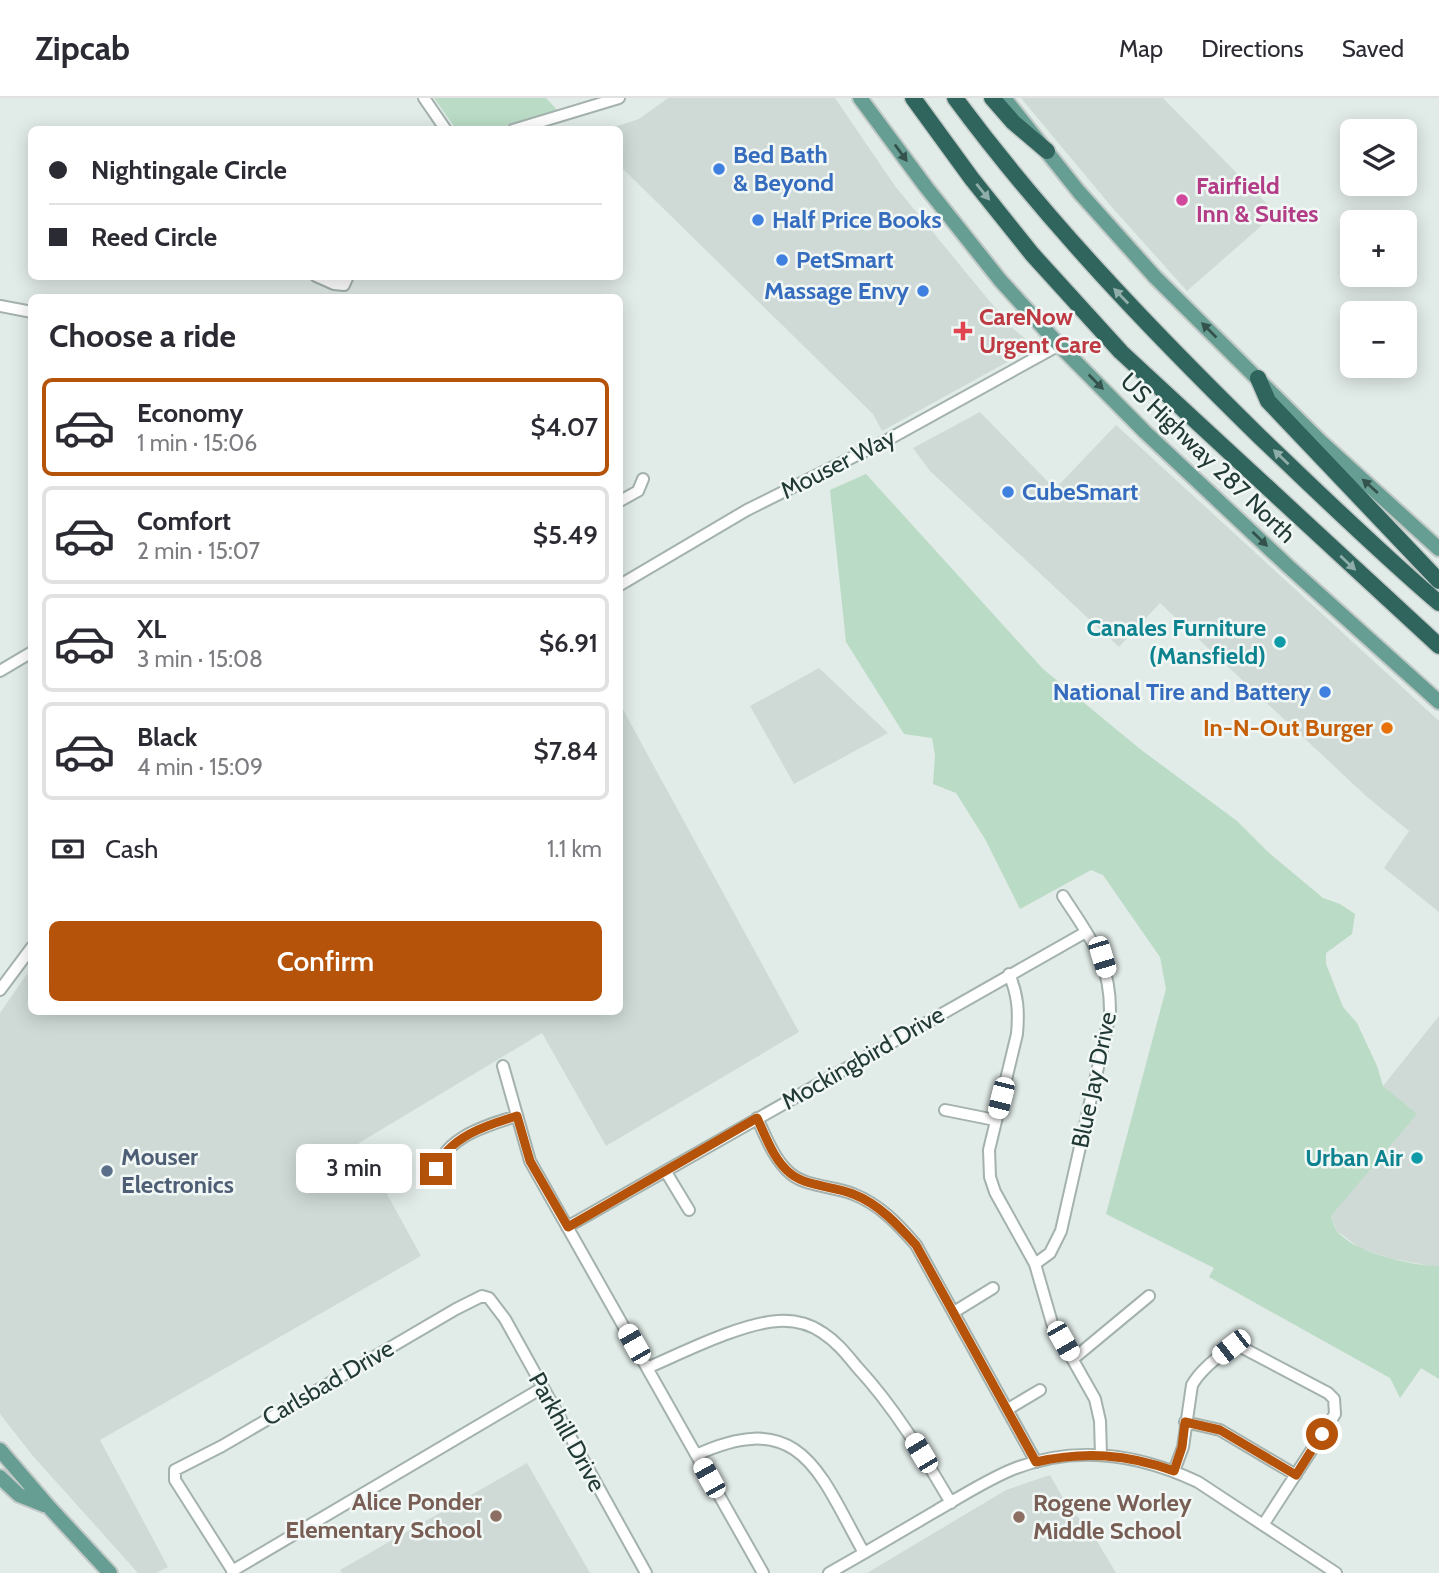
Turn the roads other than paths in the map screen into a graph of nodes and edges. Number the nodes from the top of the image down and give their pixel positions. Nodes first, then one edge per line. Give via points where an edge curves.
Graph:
1 (424, 98) edge
2 (619, 98) edge
3 (860, 98) edge
4 (913, 98) edge
5 (955, 98) edge
6 (992, 98) edge
7 (1004, 98) edge
8 (443, 126) edge
9 (526, 126) edge
10 (1047, 151) junction
11 (325, 280) edge
12 (346, 280) edge
13 (0, 306) edge
14 (28, 311) edge
15 (1059, 345) junction
16 (1258, 379) junction
17 (643, 480) dead end
18 (623, 499) edge
19 (1439, 549) edge
20 (1439, 581) edge
21 (623, 583) edge
22 (1439, 603) edge
23 (1439, 646) edge
24 (28, 654) edge
25 (0, 671) edge
26 (1439, 702) edge
27 (1063, 896) dead end
28 (1086, 932) junction
29 (28, 952) edge
30 (1009, 974) junction
31 (0, 990) edge
32 (503, 1066) dead end
33 (945, 1110) dead end
34 (517, 1116) junction
35 (757, 1118) junction
36 (995, 1120) junction
37 (666, 1172) junction
38 (435, 1179) dead end
39 (689, 1210) dead end
40 (568, 1227) junction
41 (1035, 1264) junction
42 (993, 1288) dead end
43 (482, 1296) joint
44 (1149, 1296) dead end
45 (954, 1312) junction
46 (1073, 1359) junction
47 (648, 1368) junction
48 (542, 1388) junction
49 (1040, 1390) dead end
50 (1009, 1409) junction
51 (1185, 1422) junction
52 (0, 1450) edge
53 (696, 1455) junction
54 (1101, 1455) junction
55 (1036, 1462) junction
56 (1174, 1471) junction
57 (1296, 1475) junction
58 (0, 1477) edge
59 (951, 1503) junction
60 (48, 1507) junction
61 (1263, 1525) junction
62 (864, 1553) junction
63 (233, 1572) edge
64 (110, 1573) edge
65 (646, 1573) edge
66 (763, 1573) edge
67 (829, 1573) edge
68 (1336, 1573) edge

1 - 8 street
2 - 9 street
3 -> 15 main road, US Highway 287 North via 1000,280
4 -> 23 highway via 1032,254 1121,352
22 -> 5 highway via 1189,368 1091,266
6 - 10 highway
7 - 10 main road
16 -> 10 main road via 1155,277
11 - 12 street via 344,285
13 - 14 street
15 - 21 street, Mouser Way via 889,439 747,510
15 -> 26 main road, US Highway 287 North via 1298,576
19 -> 16 main road
16 - 20 highway via 1268,401
17 - 18 street via 638,491
24 - 25 street
27 - 28 street, Blue Jay Drive
28 - 30 street, Mockingbird Drive
28 - 41 street, Blue Jay Drive via 1102,957 1111,1014 1060,1231 1051,1253
29 - 31 street
30 - 35 street, Mockingbird Drive
30 - 36 street via 1019,1016
32 - 34 street
33 - 36 street
34 - 38 street via 478,1130 444,1152
34 - 40 street via 530,1161
35 - 37 street, Mockingbird Drive
35 - 45 street via 775,1156 792,1175 853,1194 899,1225 916,1245
36 - 41 street via 990,1177
37 - 39 street
37 - 40 street, Mockingbird Drive
40 - 47 street
41 - 46 street via 1047,1309
42 - 45 street
43 - 48 street, Parkhill Drive via 489,1298 505,1320
43 - 63 street, Carlsbad Drive via 174,1470 175,1480
44 - 46 street
45 - 50 street
46 - 54 street via 1095,1399
47 - 53 street
47 - 59 street via 764,1323 809,1325 839,1346 869,1379 909,1432
48 - 63 street
48 - 65 street, Parkhill Drive
49 - 50 street
50 - 55 street
51 - 56 street
51 - 57 street via 1220,1430
51 - 57 street via 1196,1377 1231,1347 1241,1347 1335,1399 1335,1414
52 - 60 main road
53 - 62 street via 722,1443 752,1438 793,1447 818,1472
53 - 66 street
54 - 55 street
54 - 56 street
55 - 59 street
56 - 61 street
57 - 61 street
58 - 60 main road via 19,1495
59 - 62 street
60 - 64 main road
61 - 68 street
62 - 67 street

